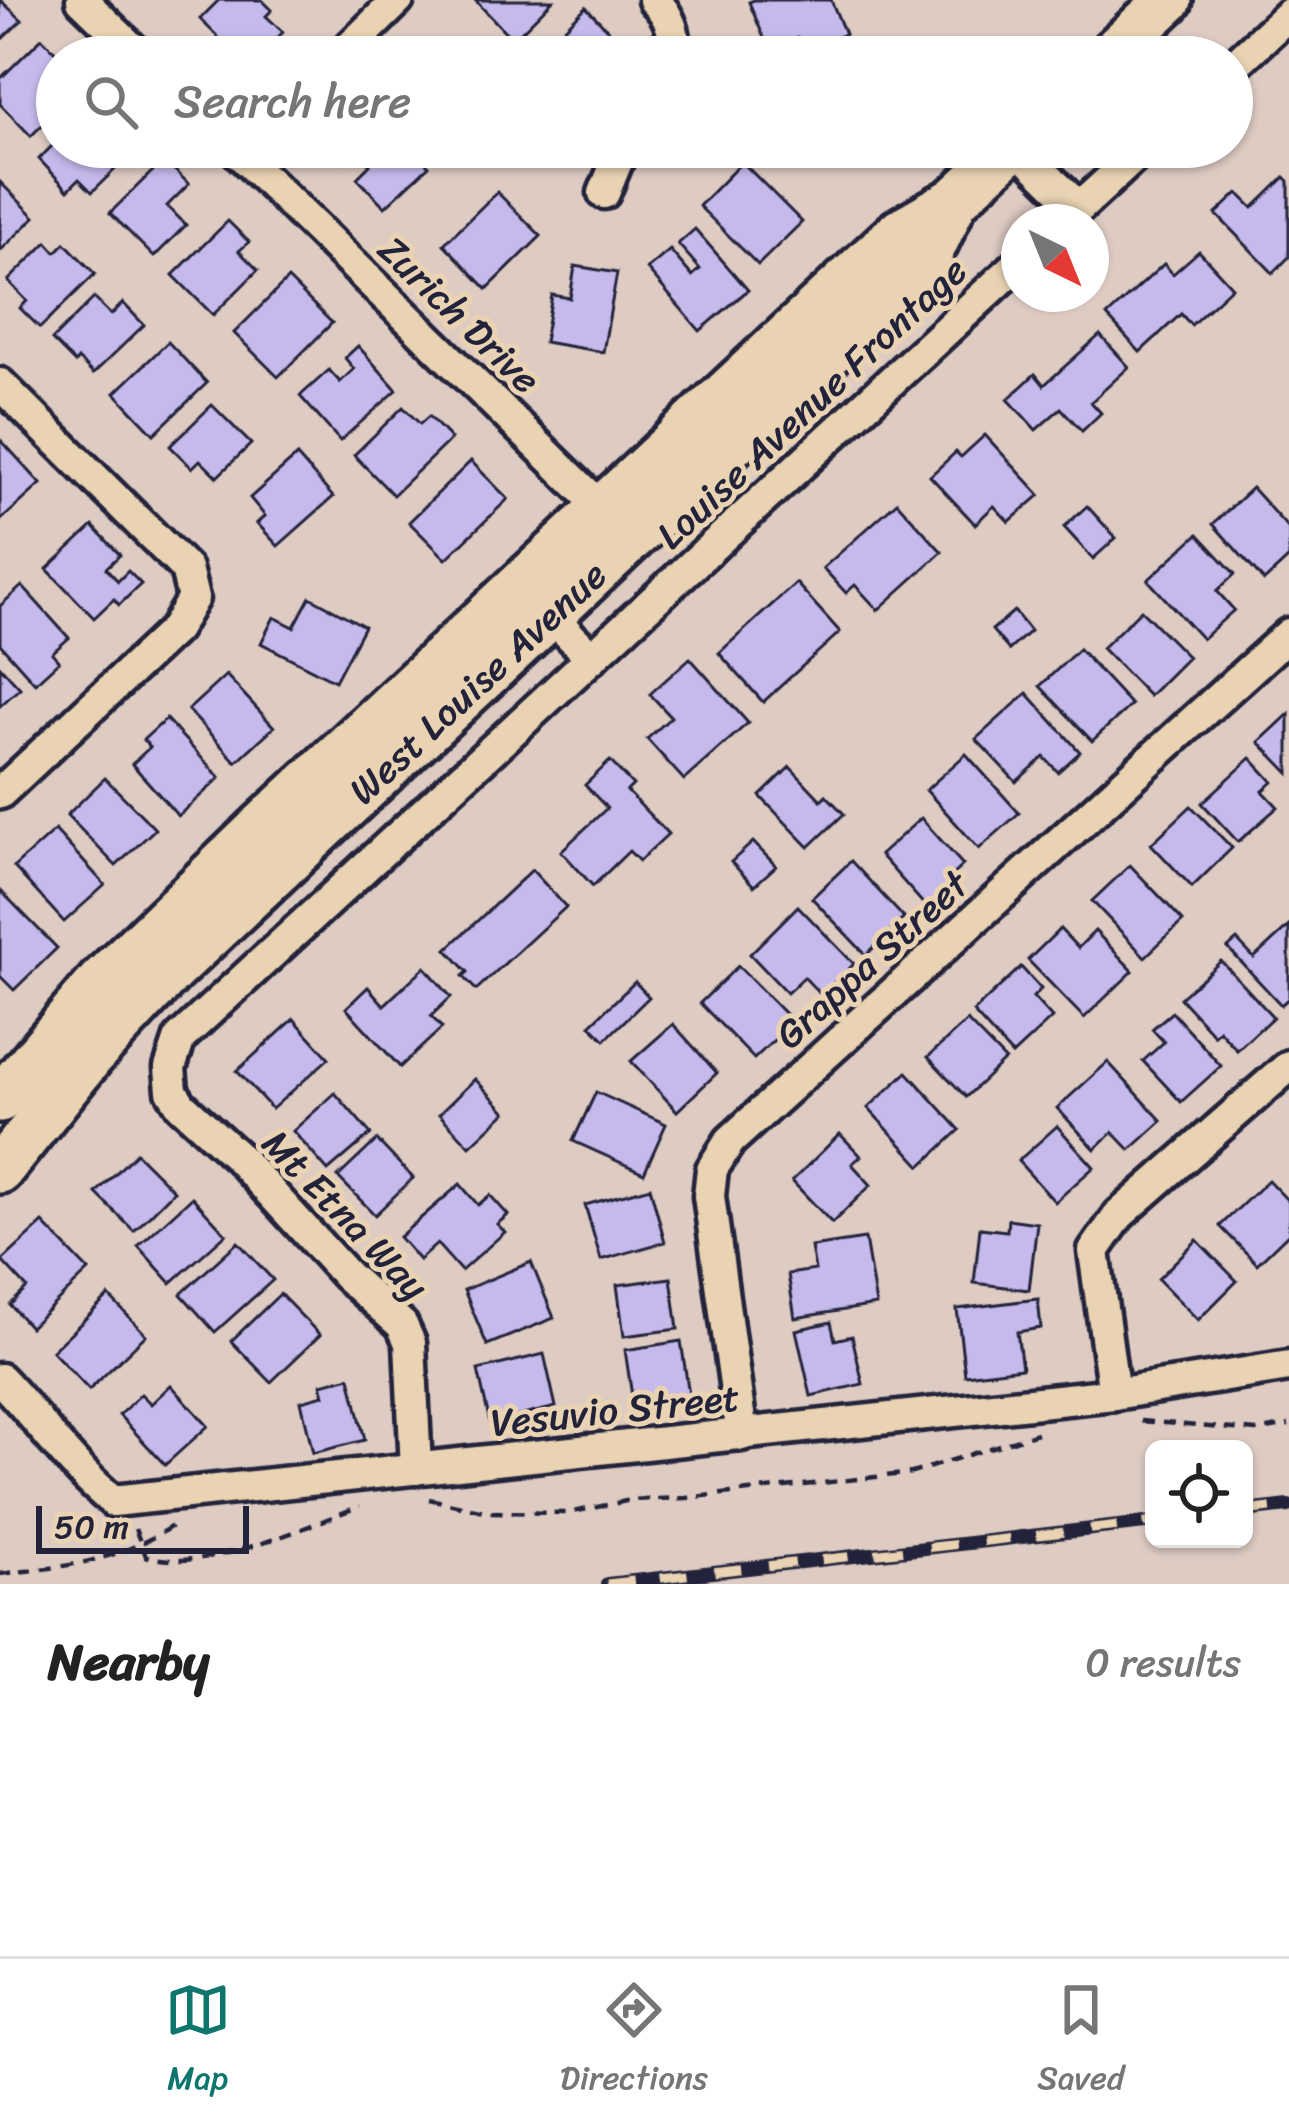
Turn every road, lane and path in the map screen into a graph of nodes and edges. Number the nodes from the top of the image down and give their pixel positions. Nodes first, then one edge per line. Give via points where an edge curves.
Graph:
1 (82, 0) edge
2 (398, 0) edge
3 (654, 0) edge
4 (1169, 0) edge
5 (1289, 14) edge
6 (119, 36) edge
7 (361, 36) edge
8 (674, 36) edge
9 (1130, 36) edge
10 (1253, 47) edge
11 (260, 168) edge
12 (614, 168) edge
13 (991, 168) edge
14 (1032, 168) edge
15 (1122, 168) edge
16 (604, 193) dead end
17 (1062, 204) edge
18 (1083, 204) edge
19 (1001, 280) edge
20 (0, 384) edge
21 (617, 523) junction
22 (549, 614) junction
23 (1289, 634) edge
24 (592, 658) junction
25 (0, 793) edge
26 (180, 1038) joint
27 (1289, 1066) edge
28 (0, 1099) edge
29 (0, 1170) edge
30 (1289, 1366) edge
31 (0, 1379) edge
32 (1114, 1394) junction
33 (1141, 1421) dead end
34 (1289, 1425) edge
35 (1055, 1428) dead end
36 (742, 1435) junction
37 (420, 1483) junction
38 (367, 1503) dead end
39 (176, 1525) dead end
40 (135, 1529) dead end
41 (141, 1546) junction
42 (0, 1574) edge

1 - 6 street
2 - 7 street
3 - 8 street
4 - 9 main road
5 - 10 street
11 - 21 street, Zurich Drive
12 - 16 street
13 - 21 main road, West Louise Avenue via 956,200 899,232
14 - 17 street
15 - 18 street
19 - 24 street, Louise Avenue Frontage
20 - 25 street via 186,569 194,598 175,629
21 - 22 main road, West Louise Avenue
21 - 28 main road, West Louise Avenue via 100,982
22 - 24 street
22 - 29 main road, West Louise Avenue via 172,970
23 - 36 street, Grappa Street via 721,1155 709,1196
24 - 26 street, Louise Avenue Frontage
26 - 37 street, Mt Etna Way via 170,1068 181,1105 402,1324
27 - 32 street via 1119,1216 1094,1251
30 - 32 street, Vesuvio Street
31 - 37 street, Vesuvio Street via 113,1501
32 - 36 street, Vesuvio Street
33 - 34 path via 1256,1431
35 - 37 path via 912,1473 568,1513 489,1512
36 - 37 street, Vesuvio Street
38 - 41 path via 192,1558 162,1561
39 - 41 path
40 - 41 path
41 - 42 path via 90,1563

